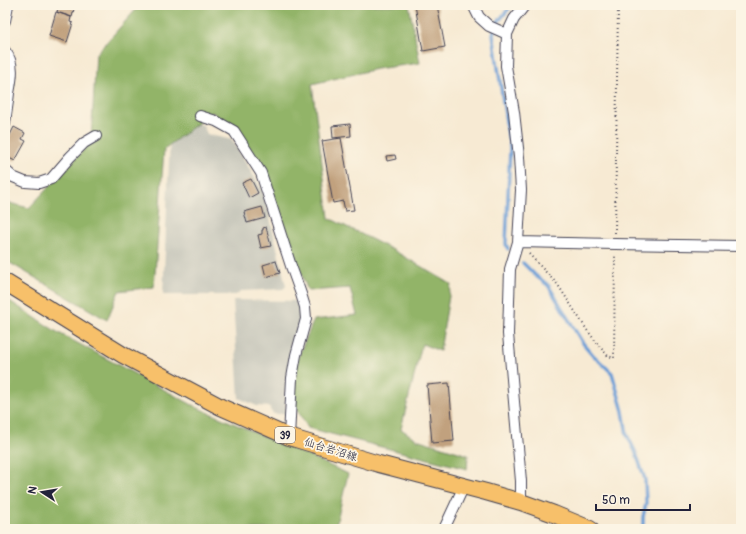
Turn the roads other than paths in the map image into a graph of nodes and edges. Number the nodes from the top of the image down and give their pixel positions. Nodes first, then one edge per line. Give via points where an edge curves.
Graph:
1 (8, 5) edge
2 (473, 5) edge
3 (525, 5) edge
4 (5, 21) edge
5 (507, 34) junction
6 (5, 50) edge
7 (200, 116) dead end
8 (5, 124) edge
9 (96, 136) dead end
10 (5, 170) edge
11 (518, 242) junction
12 (741, 246) edge
13 (5, 282) edge
14 (289, 436) junction
15 (464, 486) junction
16 (520, 502) junction
17 (444, 529) edge
18 (590, 529) edge

1 - 4 street
2 - 5 street via 480,17
3 - 5 street
5 - 11 street via 506,66 520,164
6 - 8 street via 12,67
7 - 14 street via 234,131 261,174 305,307 306,319 292,378
9 - 10 street via 70,156 51,179 39,183 25,182
11 - 12 street
11 - 16 street via 510,269 508,334 521,481
13 - 14 main road, 仙台岩沼線 / 39 via 130,358 221,407
14 - 15 main road, 仙台岩沼線 / 39 via 379,464
15 - 16 main road, 仙台岩沼線 / 39
15 - 17 street
16 - 18 main road, 仙台岩沼線 / 39

